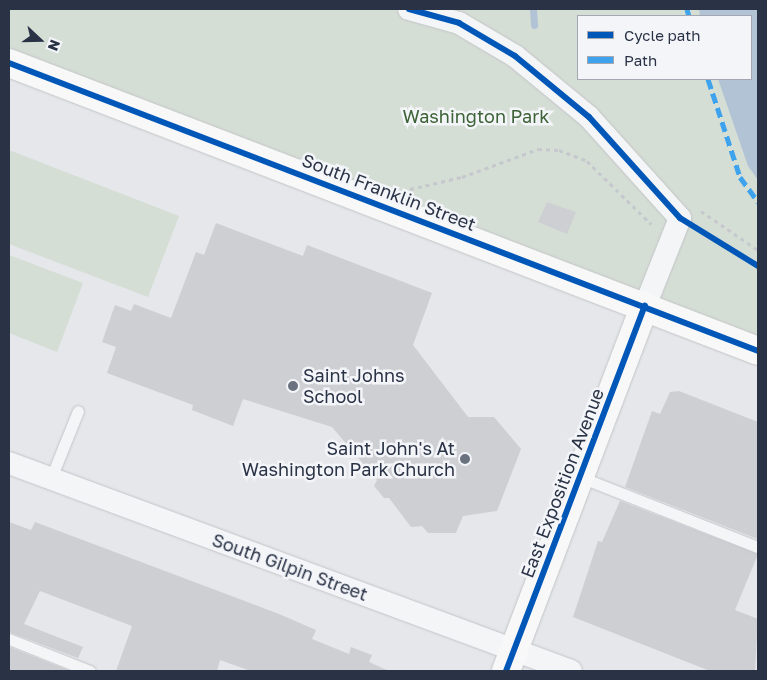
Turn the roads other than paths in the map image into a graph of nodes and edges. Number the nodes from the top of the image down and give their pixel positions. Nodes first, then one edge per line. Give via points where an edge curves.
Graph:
1 (409, 9) edge
2 (9, 63) edge
3 (645, 306) junction
4 (758, 351) edge
5 (78, 411) dead end
6 (9, 462) edge
7 (580, 477) junction
8 (51, 478) junction
9 (758, 547) edge
10 (9, 640) edge
11 (510, 660) edge
12 (90, 671) edge
13 (571, 671) edge

1 - 3 street, East Exposition Avenue via 460,23 515,56 589,117 680,218
2 - 3 street, South Franklin Street
3 - 4 street, South Franklin Street
3 - 7 street, East Exposition Avenue
5 - 8 lane
6 - 8 street, South Gilpin Street
7 - 9 lane
7 - 11 street, East Exposition Avenue
8 - 11 street, South Gilpin Street
10 - 12 lane
11 - 13 street, South Gilpin Street

